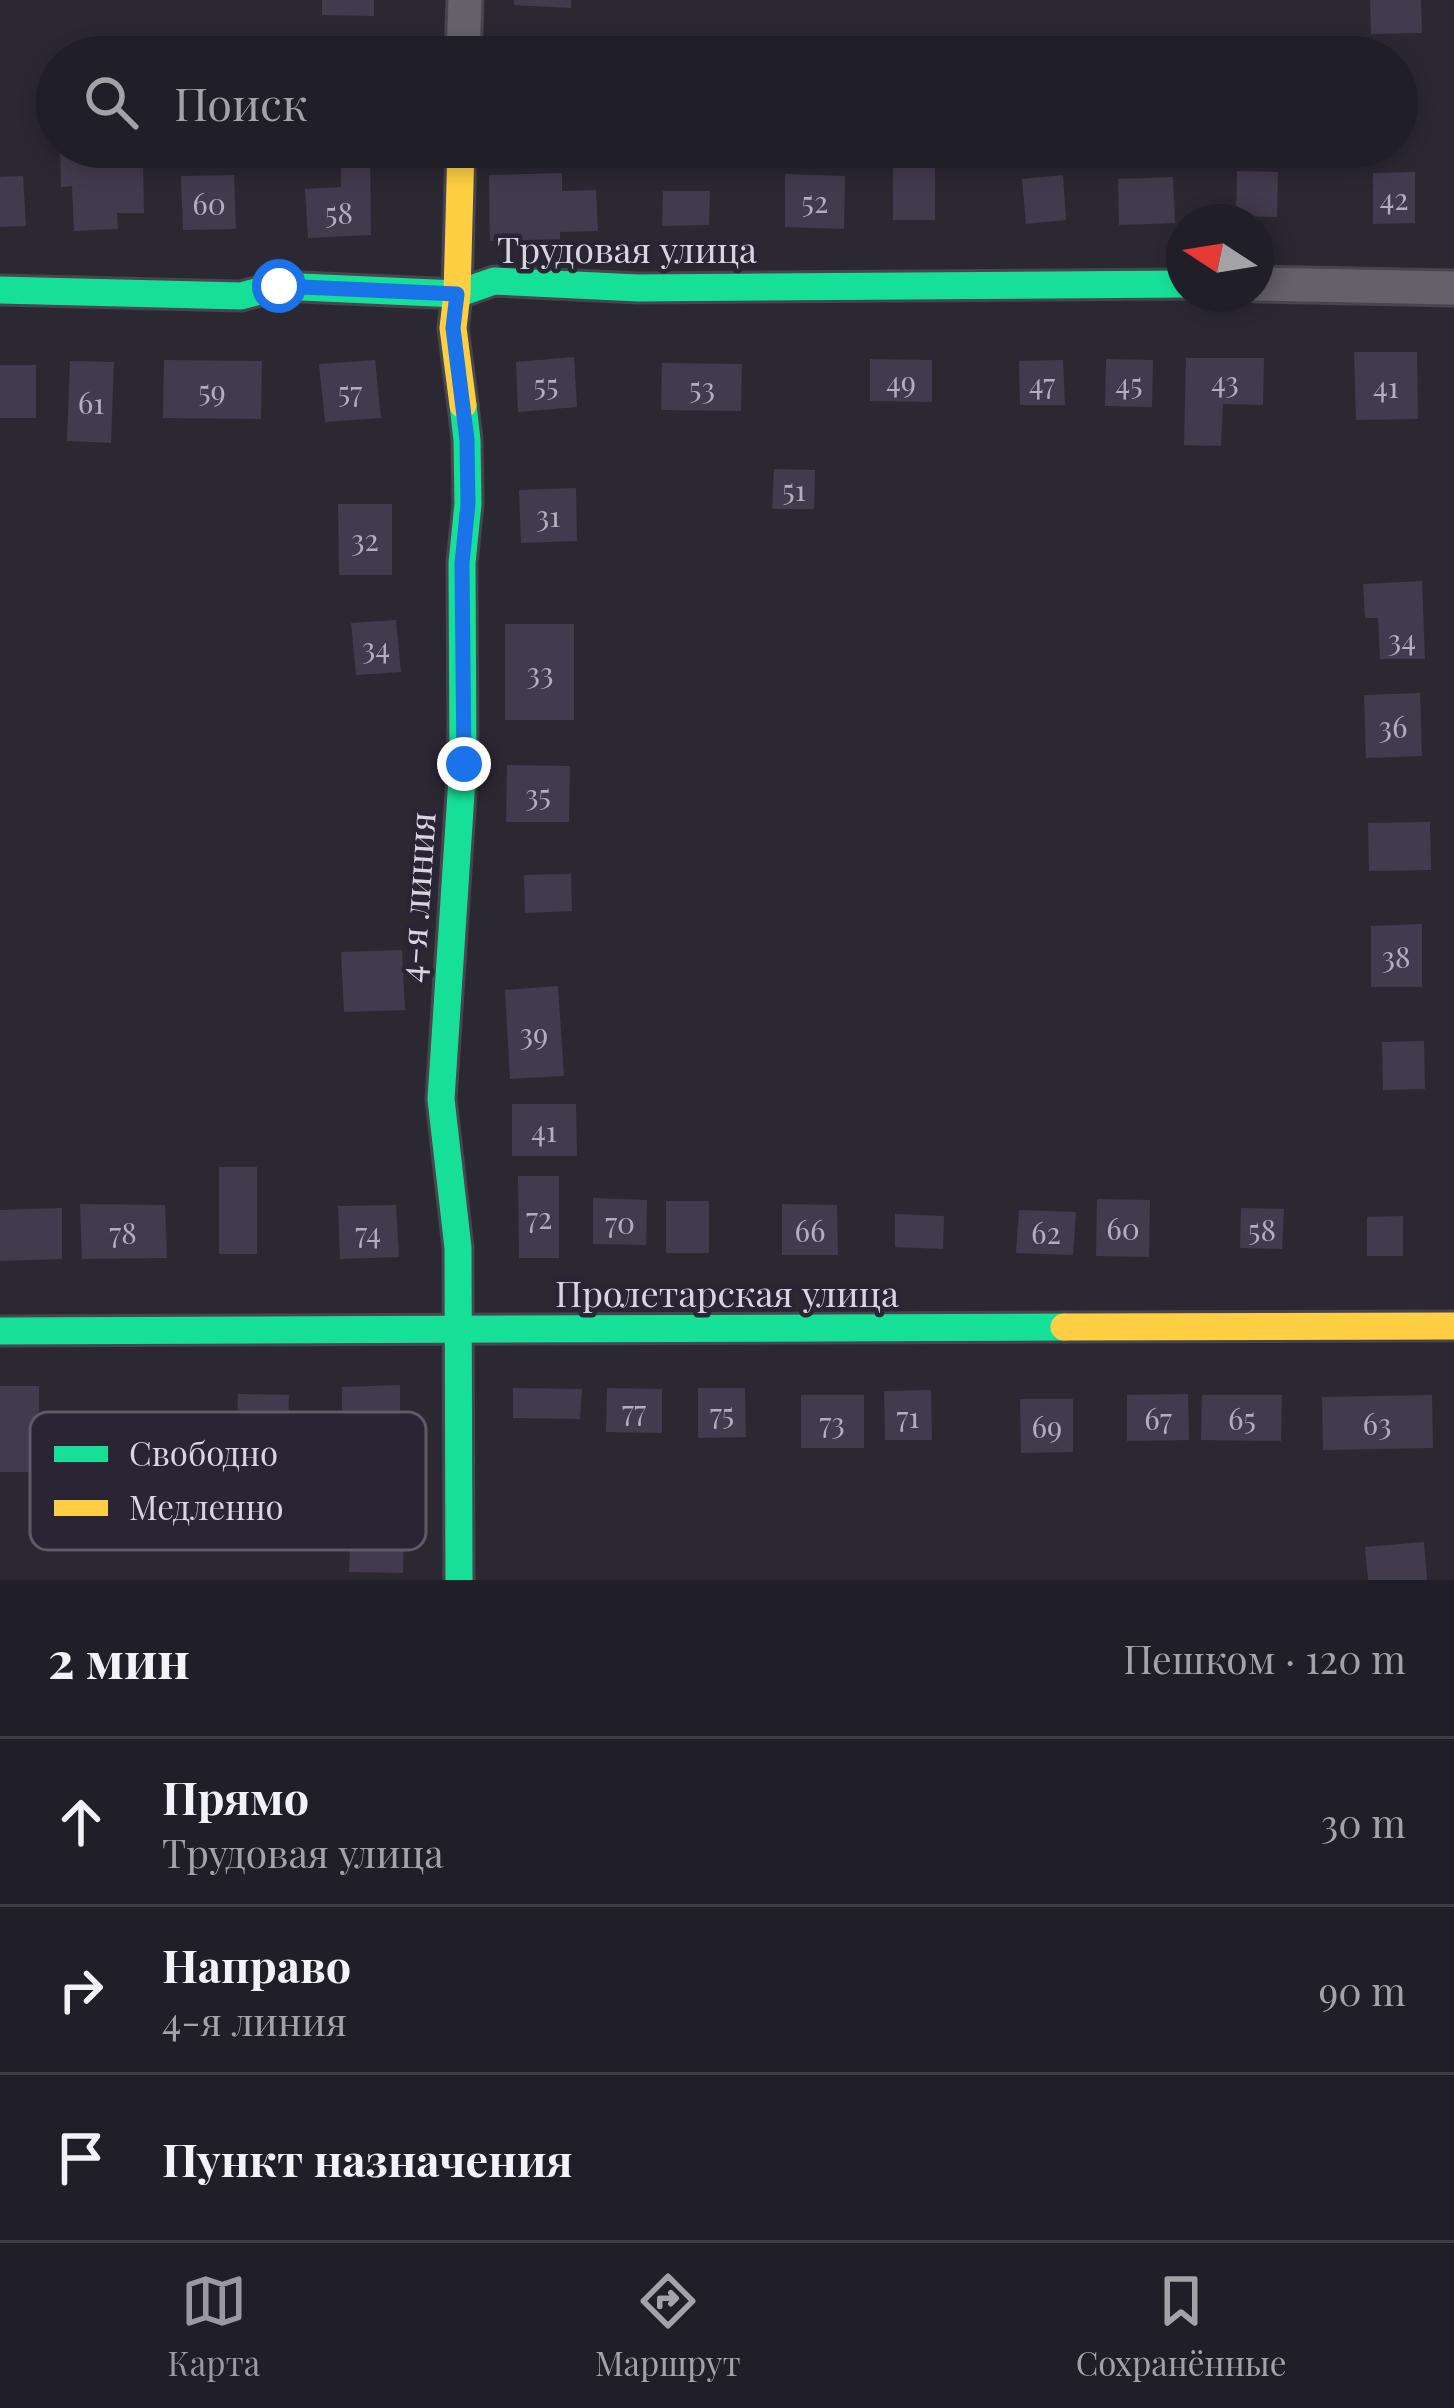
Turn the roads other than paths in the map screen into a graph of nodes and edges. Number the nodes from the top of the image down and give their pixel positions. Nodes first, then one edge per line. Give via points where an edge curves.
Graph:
1 (465, 0) edge
2 (464, 36) edge
3 (460, 168) edge
4 (1166, 284) edge
5 (1274, 284) edge
6 (1454, 288) edge
7 (0, 290) edge
8 (457, 294) junction
9 (1454, 1326) edge
10 (456, 1329) junction
11 (0, 1331) edge
12 (459, 1580) edge

1 - 2 street
3 - 8 street, 4-я линия
4 - 8 street, Трудовая улица via 638,289 494,280
5 - 6 street
7 - 8 street, Трудовая улица via 241,296 279,286
8 - 10 street, 4-я линия via 468,504 464,764 440,1099 458,1247
9 - 10 street, Пролетарская улица
10 - 11 street, Пролетарская улица
10 - 12 street, 4-я линия

